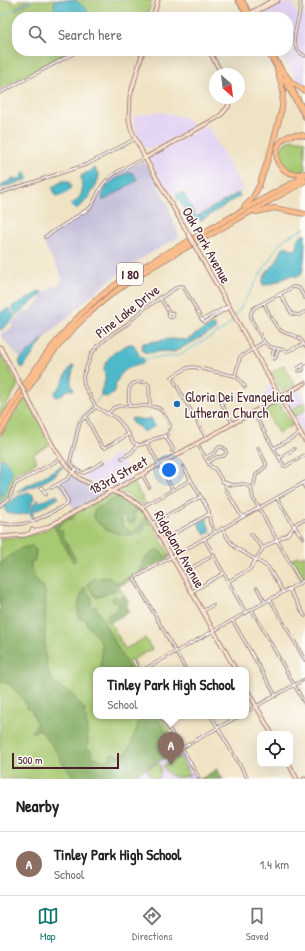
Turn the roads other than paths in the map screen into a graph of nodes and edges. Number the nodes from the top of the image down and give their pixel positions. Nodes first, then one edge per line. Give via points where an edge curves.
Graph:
1 (158, 0) edge
2 (238, 0) edge
3 (242, 0) edge
4 (273, 0) edge
5 (278, 0) edge
6 (300, 0) edge
7 (154, 12) edge
8 (246, 12) edge
9 (246, 12) edge
10 (254, 12) edge
11 (256, 12) edge
12 (69, 56) edge
13 (142, 56) edge
14 (212, 56) edge
15 (270, 56) edge
16 (273, 56) edge
17 (305, 56) edge
18 (278, 67) junction
19 (219, 68) edge
20 (305, 90) edge
21 (0, 93) edge
22 (229, 104) edge
23 (305, 112) edge
24 (305, 117) edge
25 (305, 136) edge
26 (135, 139) junction
27 (145, 158) junction
28 (305, 174) edge
29 (305, 181) edge
30 (0, 193) edge
31 (246, 214) junction
32 (305, 214) edge
33 (45, 237) dead end
34 (194, 238) junction
35 (280, 294) junction
36 (160, 297) junction
37 (305, 298) edge
38 (264, 303) junction
39 (229, 307) junction
40 (305, 312) edge
41 (169, 313) dead end
42 (264, 342) junction
43 (304, 345) edge
44 (0, 347) edge
45 (253, 349) junction
46 (274, 349) junction
47 (278, 350) junction
48 (305, 364) edge
49 (302, 366) dead end
50 (235, 376) junction
51 (305, 383) edge
52 (245, 386) dead end
53 (214, 395) dead end
54 (280, 397) junction
55 (129, 406) junction
56 (150, 406) junction
57 (96, 407) junction
58 (253, 412) junction
59 (108, 414) junction
60 (86, 417) junction
61 (0, 424) edge
62 (233, 424) junction
63 (0, 433) edge
64 (300, 433) junction
65 (129, 434) junction
66 (166, 436) junction
67 (206, 438) junction
68 (305, 441) edge
69 (197, 443) junction
70 (138, 444) junction
71 (147, 444) junction
72 (258, 448) dead end
73 (274, 448) junction
74 (294, 449) dead end
75 (172, 451) dead end
76 (305, 455) edge
77 (62, 458) junction
78 (122, 458) dead end
79 (206, 458) junction
80 (279, 458) junction
81 (103, 462) dead end
82 (208, 462) junction
83 (159, 465) junction
84 (183, 466) dead end
85 (76, 469) junction
86 (72, 472) junction
87 (142, 474) junction
88 (191, 480) junction
89 (305, 482) edge
90 (58, 484) junction
91 (226, 484) junction
92 (302, 484) junction
93 (121, 486) junction
94 (41, 487) dead end
95 (149, 487) dead end
96 (104, 488) junction
97 (251, 488) junction
98 (305, 488) edge
99 (173, 490) junction
100 (112, 491) junction
101 (44, 492) junction
102 (122, 494) junction
103 (46, 495) dead end
104 (104, 495) junction
105 (200, 497) junction
106 (277, 497) junction
107 (0, 506) edge
108 (142, 507) junction
109 (259, 508) junction
110 (209, 514) junction
111 (242, 517) junction
112 (305, 520) edge
113 (0, 523) edge
114 (154, 523) junction
115 (295, 527) junction
116 (222, 528) junction
117 (215, 532) junction
118 (251, 534) dead end
119 (0, 537) edge
120 (204, 538) junction
121 (303, 538) dead end
122 (163, 540) junction
123 (277, 540) junction
124 (263, 548) junction
125 (214, 556) junction
126 (172, 557) junction
127 (256, 559) junction
128 (181, 574) junction
129 (224, 574) junction
130 (305, 580) edge
131 (229, 581) junction
132 (301, 582) junction
133 (257, 588) dead end
134 (289, 589) junction
135 (191, 592) junction
136 (283, 592) junction
137 (270, 599) junction
138 (265, 602) junction
139 (213, 605) dead end
140 (252, 610) junction
141 (203, 611) junction
142 (246, 613) junction
143 (305, 616) edge
144 (232, 620) junction
145 (214, 631) junction
146 (176, 652) junction
147 (133, 660) dead end
148 (305, 660) edge
149 (136, 667) edge
150 (148, 667) edge
151 (184, 667) edge
152 (234, 667) edge
153 (305, 679) edge
154 (295, 685) junction
155 (249, 693) edge
156 (276, 696) junction
157 (305, 704) edge
158 (256, 706) junction
159 (249, 710) edge
160 (163, 719) edge
161 (214, 719) edge
162 (234, 719) edge
163 (218, 728) junction
164 (270, 731) edge
165 (182, 748) junction
166 (291, 767) edge
167 (199, 778) dead end
168 (248, 779) edge
169 (297, 779) edge

1 - 7 street
2 - 8 main road
3 - 9 main road
4 - 10 street
5 - 11 street
6 - 17 street via 294,37 296,47
12 - 21 street
13 - 26 street, Oak Park Avenue via 128,107
14 - 19 street
15 - 18 main road
16 - 18 main road
18 - 20 highway via 292,83
18 - 23 main road
18 - 24 main road
18 - 34 highway via 284,90 284,102 256,193 244,207
22 - 27 street via 220,116
25 - 28 highway via 293,135 285,138 278,145 276,155 279,165 285,171
26 - 27 street, Oak Park Avenue
26 - 30 street via 88,164
27 - 33 street via 110,178 102,186 90,208
27 - 39 street, Oak Park Avenue, bridge
28 - 34 highway, I 80
29 - 31 highway, I 80
31 - 32 highway via 274,208
31 - 63 highway, I 80 via 154,265 93,309 44,364
34 - 61 highway, I 80 via 129,275 79,315 40,361
35 - 37 street via 293,287 299,288
35 - 38 street
35 - 40 street via 292,314 297,316
36 - 39 street, Pine Lake Drive via 183,286 205,322
36 - 41 street
36 - 57 street, Pine Lake Drive via 92,352 83,380
38 - 42 street via 250,313 250,318
38 - 43 street via 278,328 298,337
39 - 45 street, Oak Park Avenue
42 - 45 street
42 - 46 street
43 - 47 street via 289,351
44 - 77 street, bridge
45 - 50 street via 240,358
45 - 54 street, Oak Park Avenue
46 - 47 street
46 - 47 street via 273,359 276,358
48 - 49 street
50 - 52 street
50 - 67 street via 193,367 172,377
51 - 54 street, 183rd Street
53 - 62 street via 218,397
54 - 58 street, 183rd Street
54 - 64 street, Oak Park Avenue
55 - 56 street
55 - 56 street via 130,386 136,382 146,382 149,385
55 - 59 street via 116,407
56 - 66 street via 160,409 169,424 170,431
57 - 59 street
57 - 60 street
58 - 62 street, 183rd Street
58 - 73 street
59 - 65 street via 121,423
60 - 65 street via 102,447 105,448
60 - 85 street via 80,422 70,461
62 - 67 street, 183rd Street
64 - 68 street, Oak Park Avenue
64 - 73 street
65 - 70 street via 133,442
66 - 71 street
66 - 75 street
67 - 69 street, 183rd Street
69 - 79 street
69 - 83 street, 183rd Street
70 - 71 street
70 - 78 street via 132,452
71 - 83 street
72 - 97 street via 266,466 256,475
73 - 80 street
74 - 80 street
76 - 80 street via 285,466
77 - 86 street
77 - 107 street via 15,484 9,499
79 - 82 street
79 - 82 street via 219,447 225,449 224,456
81 - 85 street via 84,473
82 - 91 street
83 - 87 street, 183rd Street
83 - 99 street
84 - 88 street
85 - 86 street
86 - 90 street via 67,479
86 - 96 street, Ridgeland Avenue via 83,480
87 - 93 street, 183rd Street
87 - 95 street
88 - 99 street
88 - 105 street
89 - 92 street
90 - 101 street
90 - 113 street via 68,501 67,504 36,521 19,525
91 - 97 street via 244,484
91 - 111 street via 226,490
92 - 98 street
92 - 106 street
93 - 100 street, 183rd Street
93 - 102 street via 119,490
94 - 101 street
96 - 100 street, Ridgeland Avenue
96 - 104 street
97 - 109 street
99 - 108 street
100 - 102 street, Ridgeland Avenue
100 - 104 street, 183rd Street
101 - 103 street
102 - 108 street, Ridgeland Avenue
104 - 119 street, 183rd Street via 36,532
105 - 110 street
105 - 114 street
106 - 109 street
106 - 115 street
108 - 114 street, Ridgeland Avenue
109 - 111 street
109 - 123 street
110 - 117 street
110 - 122 street
111 - 116 street
112 - 115 street via 298,522
114 - 122 street, Ridgeland Avenue
115 - 121 street
115 - 123 street
116 - 117 street
116 - 127 street via 232,544
117 - 120 street
118 - 124 street
120 - 125 street
120 - 126 street
122 - 126 street, Ridgeland Avenue
123 - 124 street
123 - 132 street
124 - 127 street
125 - 128 street
125 - 129 street
126 - 128 street, Ridgeland Avenue
126 - 146 street via 134,578
127 - 131 street via 248,571
127 - 136 street via 266,565
128 - 135 street, Ridgeland Avenue
129 - 131 street
129 - 135 street
130 - 132 street
131 - 142 street
132 - 134 street
133 - 138 street
134 - 136 street
134 - 143 street
135 - 141 street, Ridgeland Avenue
136 - 137 street
137 - 138 street
137 - 148 street
138 - 140 street
139 - 141 street
140 - 142 street
140 - 154 street
141 - 145 street, Ridgeland Avenue
142 - 144 street
144 - 145 street
144 - 156 street
145 - 146 street
145 - 152 street, Ridgeland Avenue
146 - 150 street
146 - 151 street
147 - 149 street
153 - 154 street
154 - 156 street
154 - 157 street
155 - 158 street
156 - 158 street
158 - 159 street
158 - 164 street
160 - 165 street
161 - 163 street
162 - 163 street
163 - 165 street
163 - 168 street
165 - 167 street
166 - 169 street

